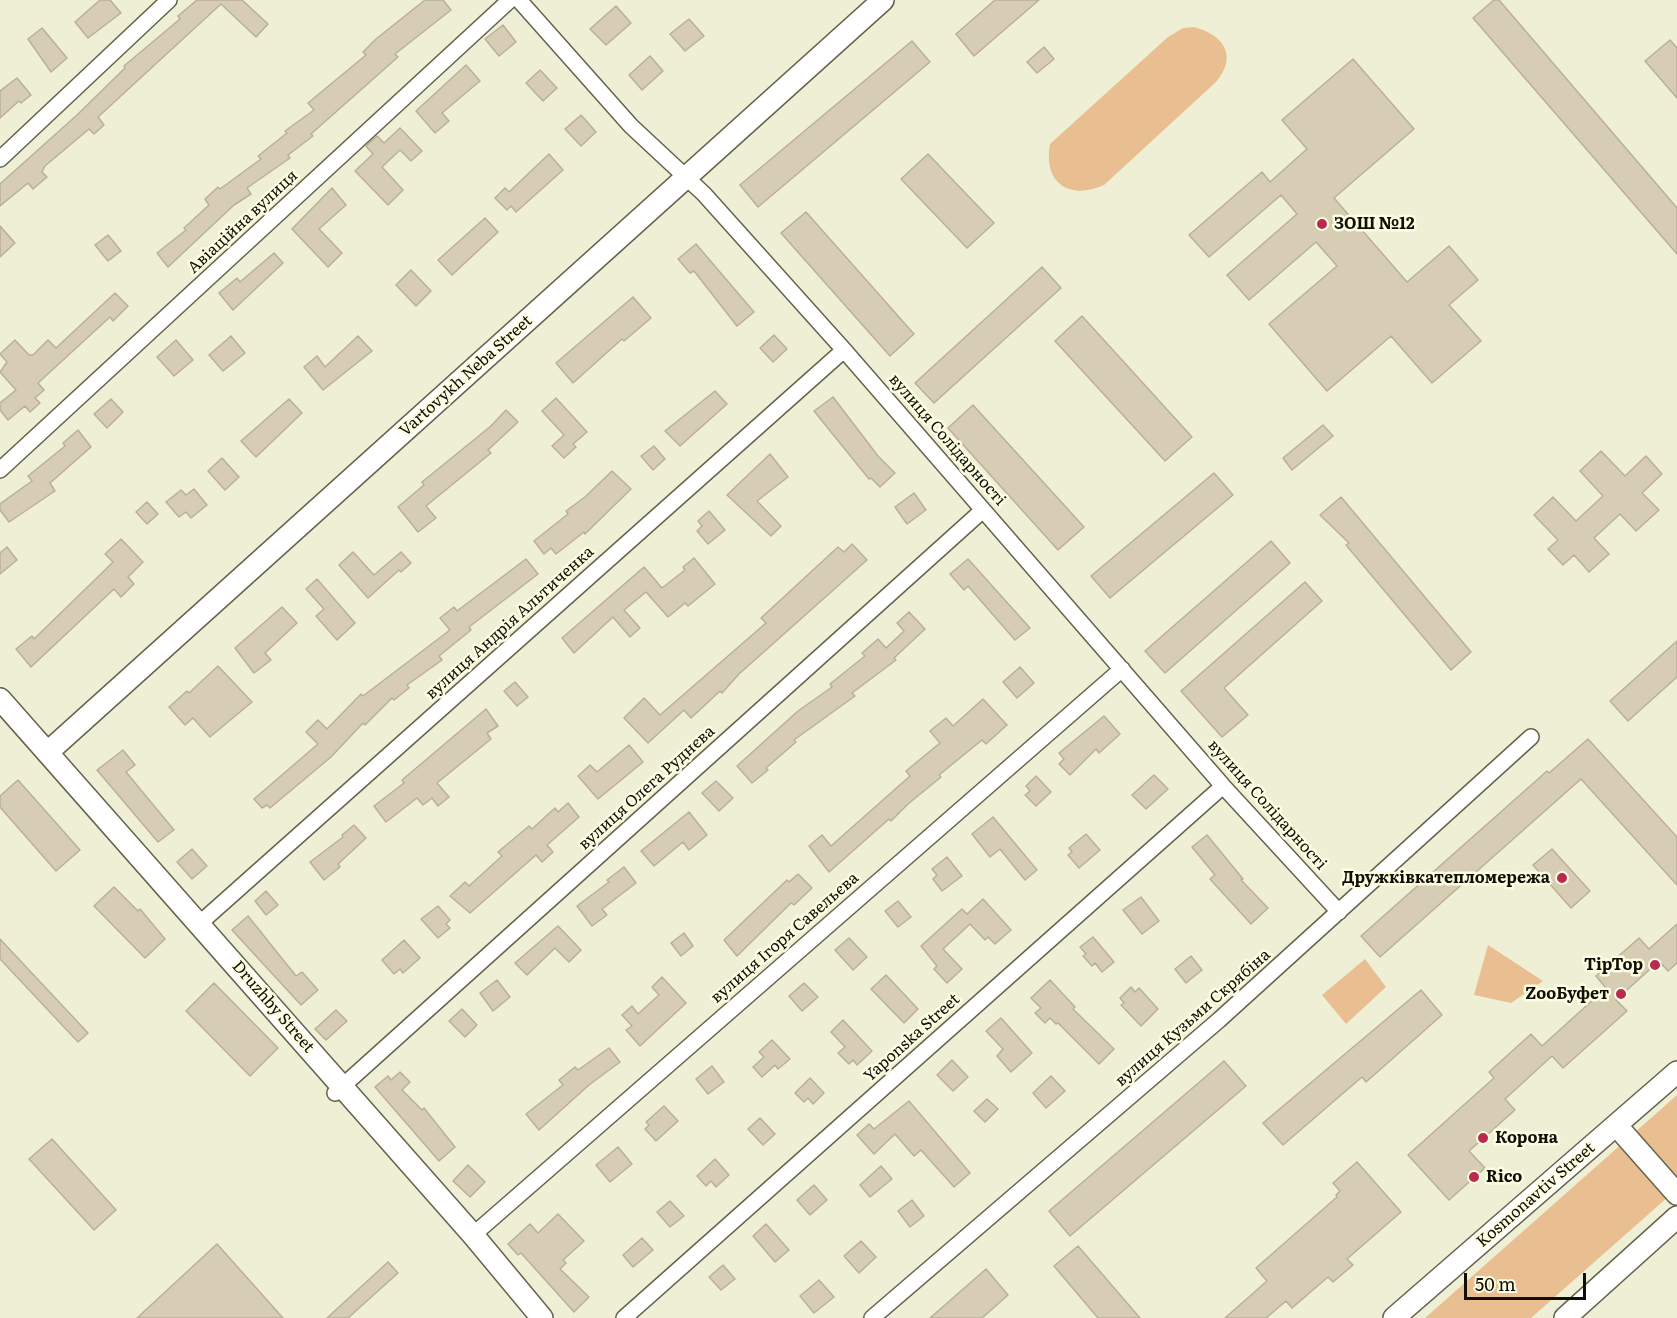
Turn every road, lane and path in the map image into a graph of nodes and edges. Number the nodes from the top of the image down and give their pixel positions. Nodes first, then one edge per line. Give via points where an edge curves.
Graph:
1 (169, 0) edge
2 (510, 0) edge
3 (519, 0) edge
4 (883, 0) edge
5 (0, 159) edge
6 (687, 177) junction
7 (844, 350) junction
8 (0, 470) edge
9 (983, 510) junction
10 (1122, 669) junction
11 (0, 699) edge
12 (1531, 737) dead end
13 (48, 752) junction
14 (1223, 786) junction
15 (1339, 912) dead end
16 (199, 924) junction
17 (1677, 1072) edge
18 (339, 1090) junction
19 (1616, 1125) junction
20 (1677, 1194) edge
21 (1677, 1217) edge
22 (473, 1235) junction
23 (542, 1318) edge
24 (624, 1318) edge
25 (872, 1318) edge
26 (1394, 1318) edge
27 (1565, 1318) edge

1 - 5 street
2 - 8 street, Авіаційна вулиця
3 - 6 street, вулиця Солідарності via 631,126
4 - 6 street, Vartovykh Neba Street
6 - 7 street, вулиця Солідарності
6 - 13 street, Vartovykh Neba Street
7 - 9 street, вулиця Солідарності
7 - 16 street, вулиця Андрія Альтиченка
9 - 10 street, вулиця Солідарності
9 - 18 street, вулиця Олега Руднєва
10 - 14 street, вулиця Солідарності
10 - 22 street, вулиця Ігоря Савельєва
11 - 13 street, Druzhby Street
12 - 25 street, вулиця Кузьми Скрябіна via 1246,996
13 - 16 street, Druzhby Street
14 - 15 street, вулиця Солідарності
14 - 24 street, Yaponska Street
16 - 18 street, Druzhby Street
17 - 19 street, Kosmonavtiv Street
18 - 22 street, Druzhby Street
19 - 20 street
19 - 26 street, Kosmonavtiv Street
21 - 27 street
22 - 23 street, Druzhby Street

